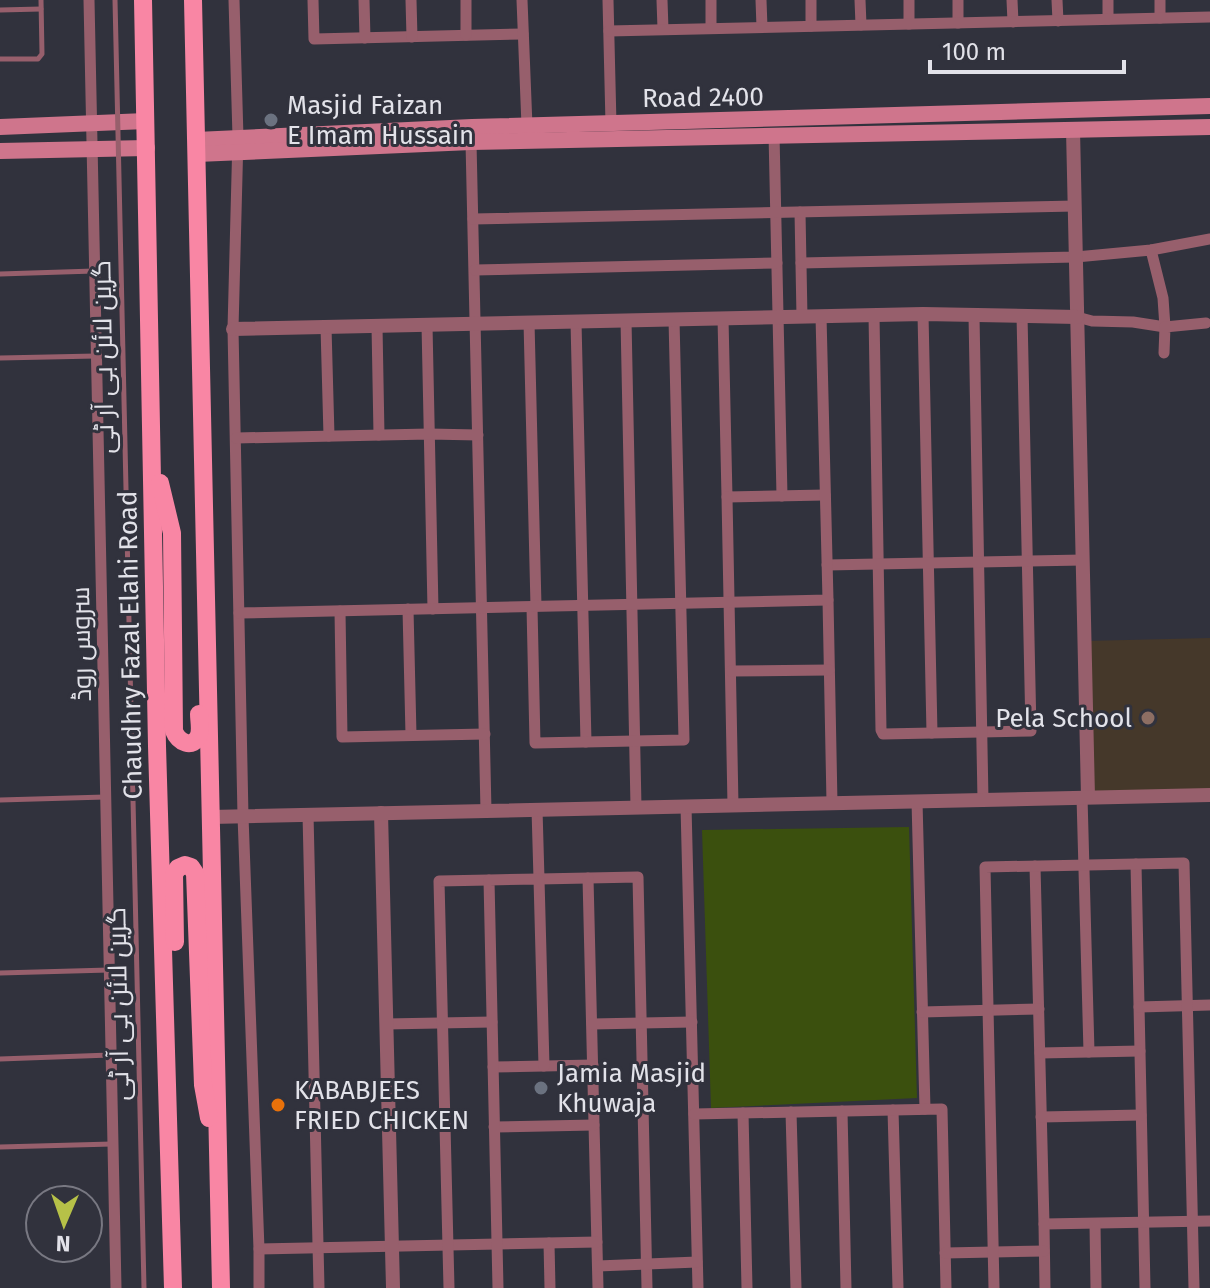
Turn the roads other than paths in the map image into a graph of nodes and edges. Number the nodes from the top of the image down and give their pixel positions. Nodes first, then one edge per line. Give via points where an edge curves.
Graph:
1 (41, 0) edge
2 (89, 0) edge
3 (115, 0) edge
4 (143, 0) edge
5 (193, 0) edge
6 (234, 0) edge
7 (313, 0) edge
8 (364, 0) edge
9 (411, 0) edge
10 (466, 0) edge
11 (522, 0) edge
12 (608, 0) edge
13 (662, 0) edge
14 (711, 0) edge
15 (761, 0) edge
16 (811, 0) edge
17 (860, 0) edge
18 (909, 0) edge
19 (958, 0) edge
20 (1012, 0) edge
21 (1057, 0) edge
22 (1108, 0) edge
23 (1160, 0) edge
24 (41, 9) junction
25 (0, 10) edge
26 (1210, 17) edge
27 (1160, 18) junction
28 (1108, 19) junction
29 (1058, 21) junction
30 (1013, 22) junction
31 (958, 23) junction
32 (909, 24) junction
33 (861, 25) junction
34 (811, 26) junction
35 (762, 27) junction
36 (711, 28) junction
37 (663, 29) junction
38 (609, 31) junction
39 (523, 34) junction
40 (466, 35) junction
41 (412, 37) junction
42 (365, 38) junction
43 (0, 59) edge
44 (1210, 106) edge
45 (146, 121) junction
46 (92, 124) junction
47 (611, 124) junction
48 (527, 126) junction
49 (0, 127) edge
50 (1210, 127) edge
51 (1073, 130) junction
52 (774, 134) junction
53 (471, 142) junction
54 (237, 144) junction
55 (196, 147) junction
56 (93, 148) junction
57 (147, 148) junction
58 (0, 151) edge
59 (1075, 206) junction
60 (800, 212) junction
61 (776, 213) junction
62 (473, 219) junction
63 (1210, 239) edge
64 (1151, 250) junction
65 (1076, 257) junction
66 (777, 263) junction
67 (801, 263) junction
68 (475, 270) junction
69 (95, 271) junction
70 (0, 274) edge
71 (923, 314) junction
72 (874, 315) junction
73 (1022, 315) junction
74 (821, 316) junction
75 (974, 316) junction
76 (778, 317) junction
77 (802, 317) junction
78 (1077, 317) junction
79 (723, 318) junction
80 (674, 319) junction
81 (626, 320) junction
82 (529, 322) junction
83 (576, 322) junction
84 (1206, 323) dead end
85 (476, 324) junction
86 (427, 325) junction
87 (377, 326) junction
88 (326, 327) junction
89 (1165, 327) junction
90 (233, 329) junction
91 (1164, 353) dead end
92 (97, 356) junction
93 (0, 358) edge
94 (429, 434) junction
95 (379, 435) junction
96 (478, 435) junction
97 (329, 436) junction
98 (236, 438) junction
99 (152, 448) junction
100 (825, 495) junction
101 (782, 496) junction
102 (727, 497) junction
103 (204, 499) junction
104 (1083, 560) junction
105 (1027, 561) junction
106 (978, 562) junction
107 (928, 563) junction
108 (879, 564) junction
109 (827, 565) junction
110 (828, 600) junction
111 (729, 602) junction
112 (681, 603) junction
113 (632, 604) junction
114 (534, 606) junction
115 (583, 606) junction
116 (482, 608) junction
117 (408, 609) junction
118 (433, 609) junction
119 (340, 611) junction
120 (239, 613) junction
121 (829, 670) junction
122 (731, 671) junction
123 (982, 732) junction
124 (932, 733) junction
125 (485, 734) junction
126 (411, 735) junction
127 (635, 741) junction
128 (586, 742) junction
129 (1210, 795) edge
130 (106, 797) junction
131 (1085, 797) junction
132 (0, 800) edge
133 (983, 800) junction
134 (917, 801) junction
135 (832, 803) junction
136 (733, 805) junction
137 (686, 806) junction
138 (636, 807) junction
139 (537, 809) junction
140 (486, 811) junction
141 (381, 813) junction
142 (308, 814) junction
143 (243, 816) junction
144 (211, 817) junction
145 (1136, 864) junction
146 (1084, 865) junction
147 (1035, 866) junction
148 (588, 878) junction
149 (539, 879) junction
150 (489, 880) junction
151 (110, 970) junction
152 (0, 973) edge
153 (1210, 1005) edge
154 (1187, 1006) junction
155 (1139, 1007) junction
156 (1039, 1009) junction
157 (988, 1011) junction
158 (922, 1012) junction
159 (492, 1022) junction
160 (692, 1022) junction
161 (442, 1023) junction
162 (386, 1024) junction
163 (592, 1024) junction
164 (641, 1024) junction
165 (1140, 1051) junction
166 (1089, 1052) junction
167 (1040, 1053) junction
168 (111, 1055) junction
169 (0, 1059) edge
170 (593, 1065) junction
171 (544, 1066) junction
172 (493, 1067) junction
173 (925, 1109) junction
174 (893, 1110) junction
175 (842, 1111) junction
176 (791, 1112) junction
177 (743, 1113) junction
178 (694, 1114) junction
179 (1141, 1115) junction
180 (1041, 1117) junction
181 (594, 1125) junction
182 (494, 1127) junction
183 (113, 1144) junction
184 (0, 1147) edge
185 (168, 1148) junction
186 (219, 1165) junction
187 (1144, 1221) junction
188 (1210, 1221) edge
189 (1192, 1222) junction
190 (1044, 1224) junction
191 (1095, 1224) junction
192 (597, 1242) junction
193 (549, 1243) junction
194 (497, 1245) junction
195 (448, 1246) junction
196 (392, 1247) junction
197 (259, 1249) junction
198 (318, 1249) junction
199 (1044, 1251) junction
200 (994, 1252) junction
201 (945, 1253) junction
202 (697, 1262) junction
203 (646, 1265) junction
204 (598, 1266) junction
205 (116, 1288) edge
206 (144, 1288) edge
207 (173, 1288) edge
208 (221, 1288) edge
209 (259, 1288) edge
210 (319, 1288) edge
211 (393, 1288) edge
212 (449, 1288) edge
213 (498, 1288) edge
214 (550, 1288) edge
215 (598, 1288) edge
216 (647, 1288) edge
217 (698, 1288) edge
218 (747, 1288) edge
219 (796, 1288) edge
220 (846, 1288) edge
221 (898, 1288) edge
222 (946, 1288) edge
223 (994, 1288) edge
224 (1045, 1288) edge
225 (1096, 1288) edge
226 (1145, 1288) edge
227 (1194, 1288) edge

1 - 24 lane
2 - 46 street, سروس روڈ
3 - 206 lane, گرین لائن بی آر ٹی, bridge
4 - 45 main road, Chaudhry Fazal Elahi Road
5 - 55 main road
6 - 54 street
7 - 42 street via 314,39
8 - 42 street
9 - 41 street
10 - 40 street
11 - 39 street
12 - 38 street
13 - 37 street
14 - 36 street
15 - 35 street
16 - 34 street
17 - 33 street
18 - 32 street
19 - 31 street
20 - 30 street
21 - 29 street
22 - 28 street
23 - 27 street
24 - 25 lane
24 - 43 lane via 41,57
26 - 27 street
27 - 28 street
28 - 29 street
29 - 30 street
30 - 31 street
31 - 32 street
32 - 33 street
33 - 34 street
34 - 35 street
35 - 36 street
36 - 37 street
37 - 38 street
38 - 47 street
39 - 40 street
39 - 48 street
40 - 41 street
41 - 42 street
44 - 47 main road, Road 2400
45 - 46 main road
45 - 57 main road, Chaudhry Fazal Elahi Road
46 - 49 main road
46 - 56 street, سروس روڈ
47 - 48 main road, Road 2400
48 - 54 main road, Road 2400
50 - 51 main road, Road 2400
51 - 52 main road, Road 2400
51 - 59 street
52 - 53 main road, Road 2400
52 - 61 street
53 - 54 main road, Road 2400
53 - 62 street
54 - 55 main road, Road 2400
54 - 90 street
55 - 103 main road
56 - 57 main road
56 - 58 main road
56 - 69 street, سروس روڈ
57 - 99 main road, Chaudhry Fazal Elahi Road
59 - 60 street
59 - 65 street
60 - 61 street
60 - 67 street
61 - 62 street
61 - 66 street
62 - 68 street
63 - 64 street
64 - 65 street
64 - 89 street
65 - 67 street
65 - 78 street
66 - 68 street
66 - 76 street
67 - 77 street
68 - 85 street
69 - 70 lane
69 - 92 street, سروس روڈ
71 - 72 street
71 - 75 street
71 - 107 street
72 - 74 street
72 - 108 street
73 - 75 street
73 - 78 street
73 - 105 street
74 - 77 street
74 - 100 street
75 - 106 street
76 - 77 street
76 - 79 street
76 - 101 street
78 - 89 street
78 - 104 street
79 - 80 street
79 - 102 street
80 - 81 street
80 - 112 street
81 - 83 street
81 - 113 street
82 - 83 street
82 - 85 street
82 - 114 street
83 - 115 street
84 - 89 street
85 - 86 street
85 - 96 street
86 - 87 street
86 - 94 street
87 - 88 street
87 - 95 street
88 - 90 street
88 - 97 street
89 - 91 street
90 - 98 street
92 - 93 lane
92 - 130 street, سروس روڈ
94 - 95 street
94 - 96 street
94 - 118 street
95 - 97 street
96 - 116 street
97 - 98 street
98 - 120 street
99 - 103 main road via 172,533 174,731 184,743 193,742 200,731 197,563
99 - 185 main road, Chaudhry Fazal Elahi Road
100 - 101 street
100 - 109 street
101 - 102 street
102 - 111 street
103 - 144 main road
104 - 105 street
104 - 131 street
105 - 106 street
105 - 123 street via 1031,731
106 - 107 street
106 - 123 street
107 - 108 street
107 - 124 street
108 - 109 street
108 - 124 street via 881,730
109 - 110 street
110 - 111 street
110 - 121 street
111 - 112 street
111 - 122 street
112 - 113 street
112 - 127 street via 684,740
113 - 115 street
113 - 127 street
114 - 115 street
114 - 116 street
114 - 128 street via 535,743
115 - 128 street
116 - 118 street
116 - 125 street
117 - 118 street
117 - 119 street
117 - 126 street
119 - 120 street
119 - 126 street via 342,737
120 - 143 street
121 - 122 street
121 - 135 street
122 - 136 street
123 - 124 street
123 - 133 street
125 - 126 street
125 - 140 street
127 - 128 street
127 - 138 street
129 - 131 street
130 - 132 lane
130 - 151 street, سروس روڈ
131 - 133 street
131 - 146 street
133 - 134 street
134 - 135 street
134 - 158 street
135 - 136 street
136 - 137 street
137 - 138 street
137 - 160 street
138 - 139 street
139 - 140 street
139 - 149 street
140 - 141 street
141 - 142 street
141 - 162 street
142 - 143 street
142 - 198 street
143 - 144 street
143 - 197 street
144 - 186 main road
145 - 146 street
145 - 154 street via 1184,863
145 - 155 street
146 - 147 street
146 - 166 street
147 - 156 street
147 - 157 street via 985,867
148 - 149 street
148 - 163 street
148 - 164 street via 638,877
149 - 150 street
149 - 171 street
150 - 159 street
150 - 161 street via 439,881
151 - 152 lane
151 - 168 street, سروس روڈ
153 - 154 street
154 - 155 street
154 - 189 street
155 - 165 street
156 - 157 street
156 - 167 street
157 - 158 street
157 - 200 street
158 - 173 street
159 - 161 street
159 - 172 street
160 - 164 street
160 - 178 street
161 - 162 street
161 - 195 street
162 - 196 street
163 - 164 street
163 - 170 street
164 - 203 street
165 - 166 street
165 - 179 street
166 - 167 street
167 - 180 street
168 - 169 lane
168 - 183 street, سروس روڈ
170 - 171 street
170 - 181 street
171 - 172 street
172 - 182 street
173 - 174 street
173 - 201 street via 942,1109
174 - 175 street
174 - 221 street
175 - 176 street
175 - 220 street
176 - 177 street
176 - 219 street
177 - 178 street
177 - 218 street
178 - 202 street
179 - 180 street
179 - 187 street
180 - 190 street
181 - 182 street
181 - 192 street
182 - 194 street
183 - 184 lane
183 - 205 street, سروس روڈ
185 - 186 main road via 177,1095 174,874 185,865 195,873 203,1085
185 - 207 main road, Chaudhry Fazal Elahi Road
186 - 208 main road
187 - 189 street
187 - 191 street
187 - 226 street
188 - 189 street
189 - 227 street
190 - 191 street
190 - 199 street
191 - 225 street
192 - 193 street
192 - 204 street
193 - 194 street
193 - 214 street
194 - 195 street
194 - 213 street
195 - 196 street
195 - 212 street
196 - 198 street
196 - 211 street
197 - 198 street
197 - 209 street
198 - 210 street
199 - 200 street
199 - 224 street
200 - 201 street
200 - 223 street
201 - 222 street
202 - 203 street
202 - 217 street
203 - 204 street
203 - 216 street
204 - 215 street

